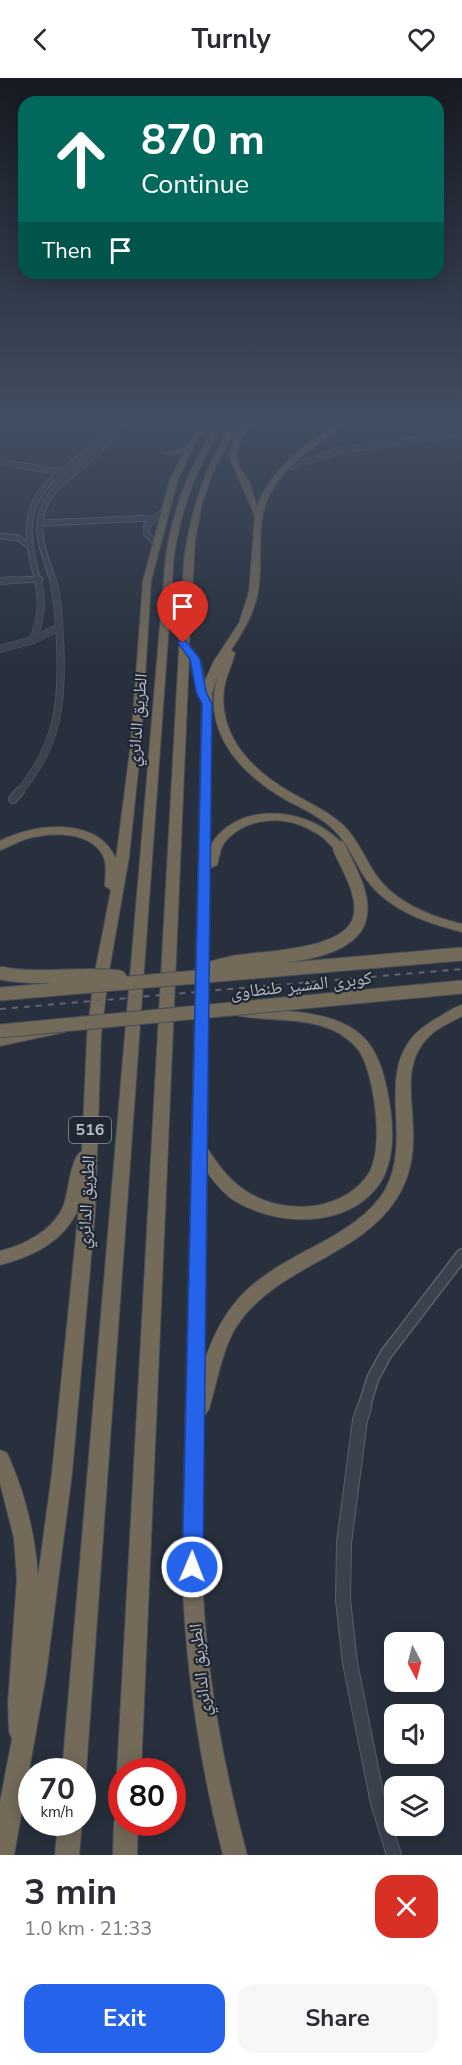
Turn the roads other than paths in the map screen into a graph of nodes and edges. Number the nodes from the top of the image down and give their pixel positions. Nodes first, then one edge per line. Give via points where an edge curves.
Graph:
1 (36, 500) edge
2 (47, 500) edge
3 (164, 500) edge
4 (182, 500) edge
5 (199, 500) edge
6 (250, 500) edge
7 (263, 500) edge
8 (31, 511) junction
9 (42, 511) junction
10 (158, 514) junction
11 (258, 515) junction
12 (40, 523) junction
13 (20, 531) junction
14 (0, 535) edge
15 (28, 545) junction
16 (40, 579) junction
17 (0, 581) edge
18 (57, 605) junction
19 (42, 606) junction
20 (59, 627) junction
21 (33, 640) junction
22 (183, 643) junction
23 (231, 643) junction
24 (0, 649) edge
25 (207, 704) junction
26 (13, 799) dead end
27 (0, 846) edge
28 (204, 893) junction
29 (116, 901) junction
30 (462, 928) edge
31 (462, 954) edge
32 (0, 973) edge
33 (191, 976) junction
34 (136, 982) junction
35 (462, 987) edge
36 (0, 994) edge
37 (233, 1010) junction
38 (462, 1010) edge
39 (70, 1025) junction
40 (0, 1031) edge
41 (0, 1041) edge
42 (90, 1143) junction
43 (200, 1150) junction
44 (462, 1255) edge
45 (4, 1257) edge
46 (195, 1425) junction
47 (0, 1459) edge
48 (22, 1752) junction
49 (75, 1758) edge
50 (130, 1758) edge
51 (69, 1836) edge
52 (125, 1836) edge
53 (2, 1855) edge
54 (67, 1855) edge
55 (124, 1855) edge
56 (235, 1855) edge
57 (394, 1855) edge

1 - 8 street
2 - 9 street
3 - 10 highway, الطريق الدائري / 516
4 - 49 highway, الطريق الدائري / 516 via 170,555
5 - 22 highway via 192,529
6 - 11 highway
7 - 11 highway, الطريق الدائري
8 - 9 street
8 - 13 street
9 - 12 street
10 - 12 street
10 - 29 highway, الطريق الدائري / 516 via 157,545 147,581 135,743
11 - 23 highway, الطريق الدائري via 253,593 244,621
12 - 18 street via 40,546 56,589
13 - 14 street
13 - 15 street
13 - 15 street
15 - 16 street
16 - 17 street
16 - 19 street
18 - 19 street
18 - 20 street
19 - 21 street
20 - 21 street
20 - 26 street via 62,681 54,733 38,769
21 - 24 street
22 - 25 highway via 195,659
22 - 50 highway
23 - 25 highway, الطريق الدائري via 213,670
23 - 30 highway via 218,701 221,723 237,754 268,784 335,824 351,842 374,881 393,899 429,918
25 - 28 highway, الطريق الدائري
27 - 29 highway via 46,831 70,832 91,839 110,859
28 - 33 highway, bridge via 216,843 227,831 244,822 272,817 301,820 319,828 339,847 352,872 360,902 359,922 349,936 318,951 226,963
28 - 43 highway, الطريق الدائري
29 - 42 highway, الطريق الدائري / 516 via 94,1036
31 - 33 highway, كوبرى المشير طنطاوى, bridge
32 - 34 highway, bridge via 36,978 100,975
33 - 34 highway, كوبرى المشير طنطاوى, bridge
34 - 36 highway, كوبرى المشير طنطاوى, bridge
35 - 37 highway, كوبرى المشير طنطاوى, bridge
37 - 39 highway, كوبرى المشير طنطاوى, bridge
37 - 43 highway via 307,1017 349,1033 366,1050 372,1063 380,1095 383,1155 374,1180 360,1194 320,1212 297,1213 251,1203 233,1191
38 - 46 highway via 426,1032 405,1062 400,1089 406,1154 392,1193 358,1229 291,1265 243,1304 221,1338
39 - 40 highway, كوبرى المشير طنطاوى, bridge
39 - 41 highway, bridge
42 - 45 highway via 79,1170 72,1205 62,1222 39,1243
42 - 48 highway, الطريق الدائري / 516 via 62,1473
43 - 46 highway, الطريق الدائري
44 - 57 street via 386,1354 368,1391 360,1420 344,1543 350,1663 378,1803
46 - 56 highway, الطريق الدائري via 192,1567 197,1657 211,1754
47 - 48 highway via 15,1495 27,1555 28,1599 19,1707
48 - 53 highway, الطريق الدائري / 516
51 - 54 highway
52 - 55 highway

